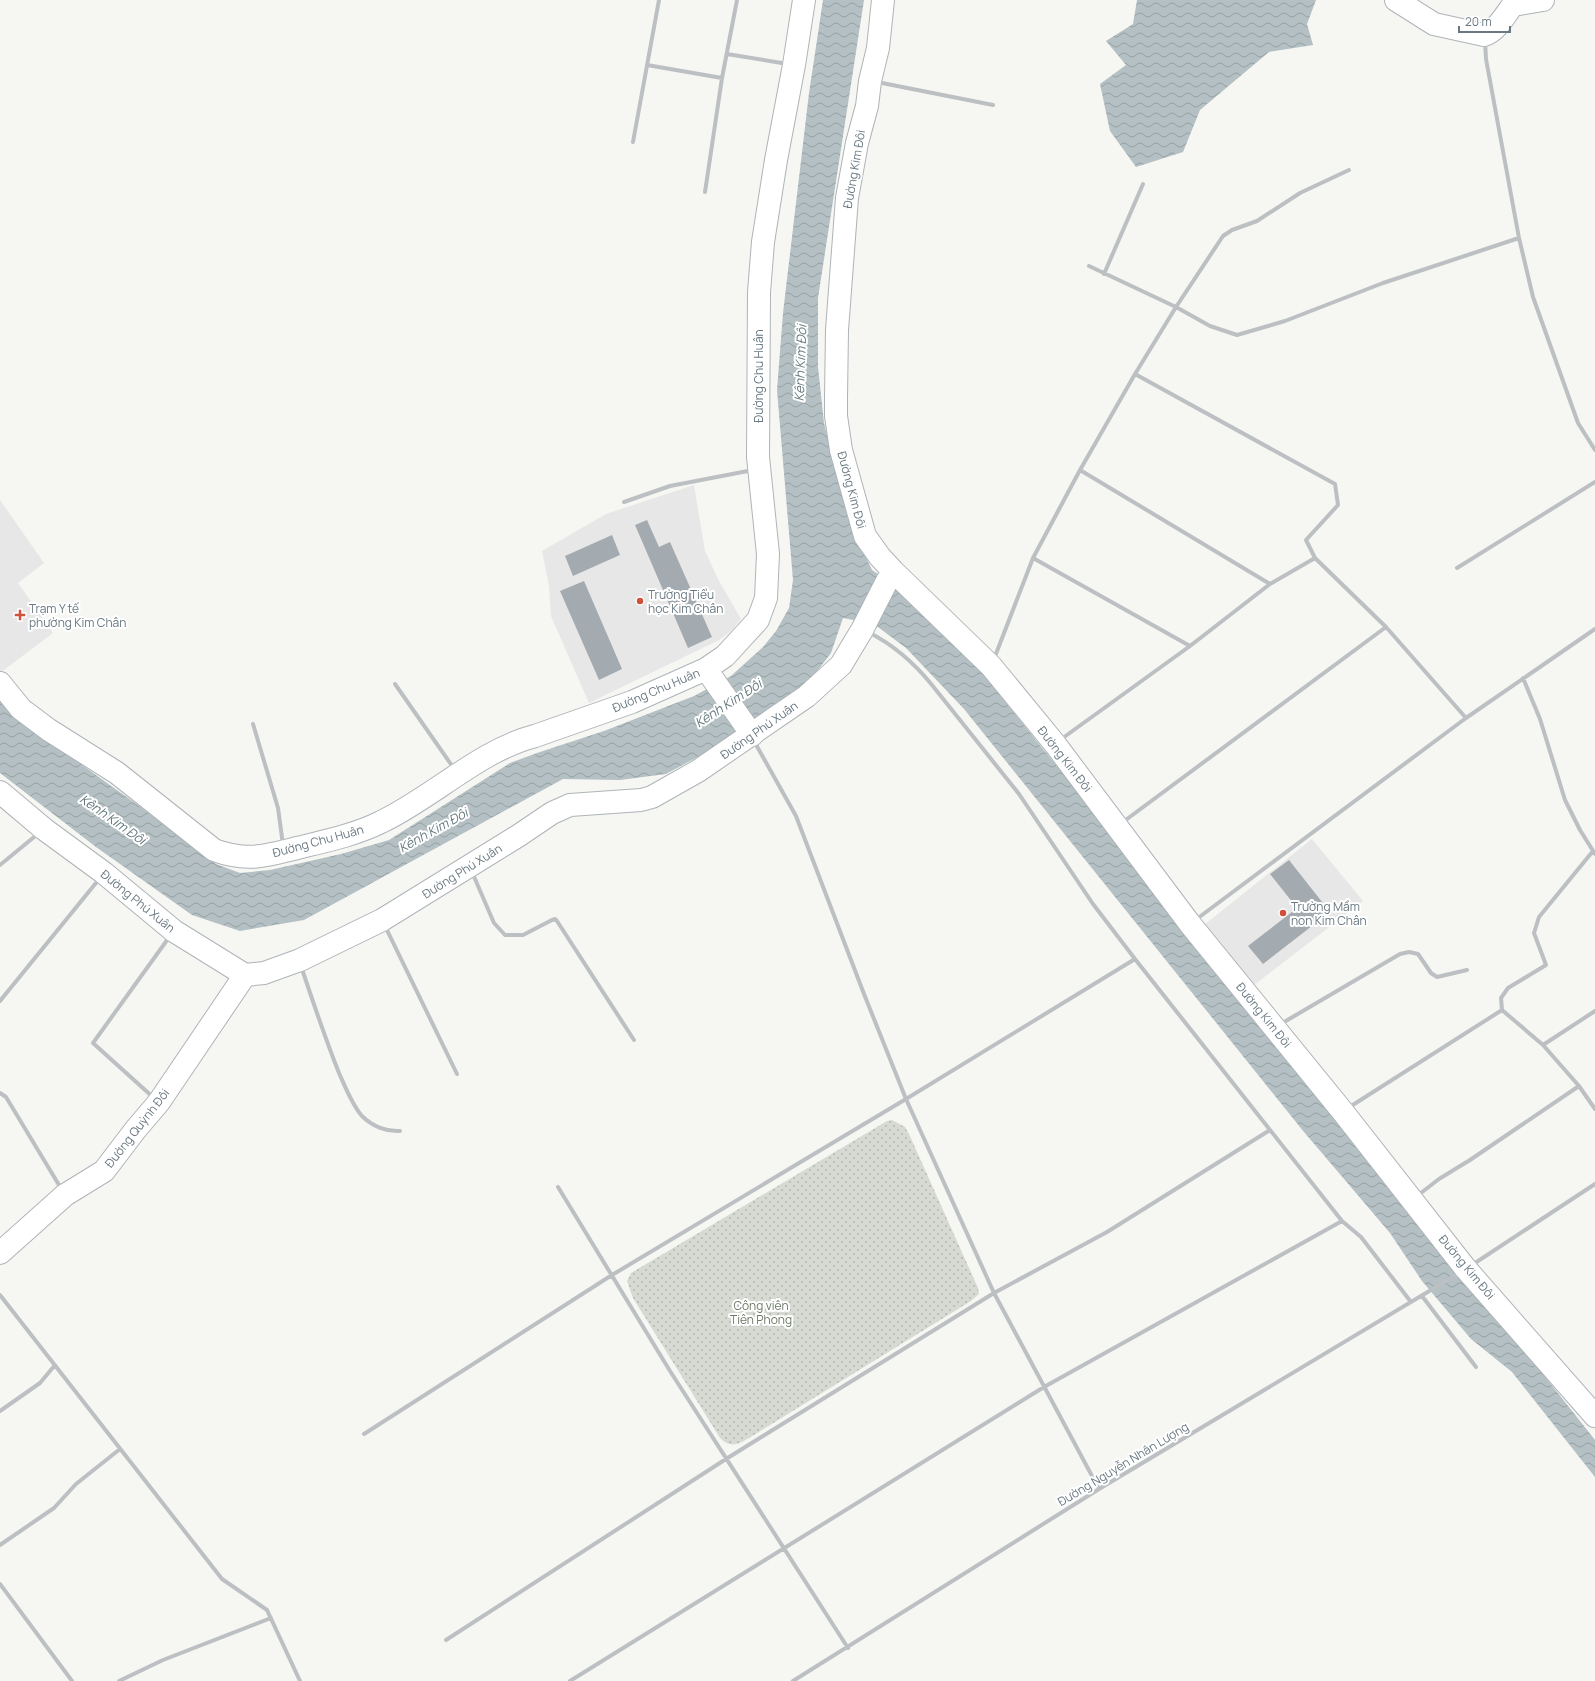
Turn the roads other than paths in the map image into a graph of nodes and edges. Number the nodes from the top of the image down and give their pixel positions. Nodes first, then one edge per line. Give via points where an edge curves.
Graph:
1 (659, 0) edge
2 (737, 0) edge
3 (804, 0) edge
4 (883, 0) edge
5 (1396, 0) edge
6 (1543, 0) edge
7 (1484, 35) junction
8 (727, 54) junction
9 (647, 65) junction
10 (794, 65) junction
11 (722, 78) junction
12 (870, 81) junction
13 (993, 105) dead end
14 (633, 142) dead end
15 (1349, 170) dead end
16 (1143, 184) dead end
17 (705, 192) dead end
18 (1519, 238) junction
19 (1089, 266) dead end
20 (1104, 274) junction
21 (1176, 307) junction
22 (1135, 374) junction
23 (1595, 450) edge
24 (759, 469) junction
25 (1080, 470) junction
26 (1595, 482) edge
27 (624, 502) dead end
28 (1033, 558) junction
29 (1315, 558) junction
30 (1457, 568) dead end
31 (890, 576) junction
32 (1270, 584) junction
33 (1386, 627) junction
34 (1595, 629) edge
35 (862, 630) junction
36 (1190, 646) junction
37 (991, 666) junction
38 (706, 669) junction
39 (1523, 678) junction
40 (0, 683) edge
41 (395, 684) dead end
42 (1466, 718) junction
43 (253, 724) dead end
44 (752, 735) junction
45 (1055, 744) junction
46 (459, 775) junction
47 (0, 792) edge
48 (1117, 826) junction
49 (44, 829) junction
50 (284, 851) junction
51 (1594, 852) edge
52 (0, 865) edge
53 (470, 866) junction
54 (104, 873) junction
55 (382, 920) junction
56 (1190, 924) junction
57 (174, 930) junction
58 (1135, 959) junction
59 (300, 960) junction
60 (1467, 970) dead end
61 (245, 975) junction
62 (0, 1001) edge
63 (1502, 1010) junction
64 (1595, 1010) edge
65 (1274, 1028) junction
66 (634, 1040) dead end
67 (1543, 1045) junction
68 (457, 1074) dead end
69 (1579, 1086) junction
70 (0, 1093) edge
71 (906, 1099) junction
72 (159, 1102) junction
73 (1595, 1109) edge
74 (1343, 1112) junction
75 (1270, 1130) junction
76 (400, 1131) dead end
77 (1595, 1184) edge
78 (558, 1187) dead end
79 (65, 1196) junction
80 (1412, 1199) junction
81 (1342, 1221) junction
82 (0, 1253) edge
83 (1461, 1272) junction
84 (612, 1275) junction
85 (994, 1293) junction
86 (0, 1295) edge
87 (1422, 1296) junction
88 (1411, 1302) junction
89 (55, 1365) junction
90 (1476, 1367) dead end
91 (1044, 1387) junction
92 (0, 1411) edge
93 (1595, 1416) edge
94 (364, 1434) dead end
95 (120, 1449) junction
96 (726, 1459) junction
97 (1100, 1490) junction
98 (0, 1545) edge
99 (785, 1549) junction
100 (0, 1584) edge
101 (271, 1618) junction
102 (446, 1640) dead end
103 (848, 1648) junction
104 (72, 1681) edge
105 (119, 1681) edge
106 (300, 1681) edge
107 (570, 1681) edge
108 (793, 1681) edge

1 - 9 street
2 - 8 street
3 - 10 street, Đường Chu Huân
4 - 12 street, Đường Kim Đôi via 878,48
5 - 7 street via 1434,24
6 - 7 street via 1513,5 1496,28
7 - 18 street via 1486,59
8 - 10 street
8 - 11 street
9 - 11 street
9 - 14 street
10 - 24 street, Đường Chu Huân via 776,160 758,292
11 - 17 street
12 - 13 street
12 - 31 street, Đường Kim Đôi via 847,198 836,330 836,416 841,450 865,536 880,556
15 - 21 street via 1300,193 1257,221 1223,236
16 - 20 street
18 - 21 street via 1383,283 1285,321 1237,335 1210,326
18 - 23 street via 1533,297 1578,423
19 - 20 street
20 - 21 street
21 - 22 street
22 - 25 street
22 - 29 street via 1335,484 1338,505 1306,540
24 - 27 street via 670,486
24 - 38 street, Đường Chu Huân via 768,554 766,598 758,620 725,656
25 - 28 street
25 - 32 street
26 - 30 street
28 - 36 street
28 - 37 street
29 - 32 street
29 - 33 street
31 - 35 street, Đường Phú Xuân
31 - 37 street, Đường Kim Đôi
32 - 36 street
33 - 42 street
33 - 48 street
34 - 39 street
35 - 44 street, Đường Phú Xuân via 841,665 807,696
35 - 58 street via 882,639 923,673 1019,794 1093,904
36 - 45 street
37 - 45 street, Đường Kim Đôi
38 - 44 street
38 - 46 street, Đường Chu Huân via 632,702 519,740
39 - 42 street
39 - 51 street via 1540,719 1565,800
40 - 50 street, Đường Chu Huân via 21,708 49,730 117,773 214,850 252,858
41 - 46 street
42 - 56 street
43 - 50 street via 278,808
44 - 53 street, Đường Phú Xuân via 698,771 652,797 630,802 570,805 552,813
44 - 71 street via 796,816
45 - 48 street, Đường Kim Đôi
46 - 50 street, Đường Chu Huân via 382,822 350,835
47 - 49 street, Đường Phú Xuân
48 - 56 street, Đường Kim Đôi
49 - 52 street
49 - 54 street, Đường Phú Xuân
51 - 63 street via 1539,917 1534,933 1546,965 1508,988 1501,998
53 - 55 street, Đường Phú Xuân
53 - 66 street via 494,922 505,935 523,935 552,920 558,921
54 - 57 street, Đường Phú Xuân
54 - 62 street
55 - 59 street, Đường Phú Xuân
55 - 68 street
56 - 65 street, Đường Kim Đôi
57 - 61 street, Đường Phú Xuân
57 - 72 street via 93,1043
58 - 71 street
58 - 75 street
59 - 61 street, Đường Phú Xuân via 264,973
59 - 76 street via 321,1028 347,1091 361,1115 383,1129
60 - 65 street via 1437,977 1430,973 1418,954 1400,954
61 - 72 street, Đường Quỳnh Đôi
63 - 67 street
63 - 74 street
64 - 67 street
65 - 74 street, Đường Kim Đôi
67 - 69 street
69 - 73 street
69 - 80 street
70 - 79 street via 6,1097
71 - 84 street
71 - 85 street
72 - 79 street, Đường Quỳnh Đôi via 104,1171
74 - 80 street, Đường Kim Đôi
75 - 81 street
75 - 85 street via 1107,1232
77 - 83 street, Đường Nguyễn Nhân Lượng
78 - 84 street
79 - 82 street, Đường Quỳnh Đôi
80 - 83 street, Đường Kim Đôi
81 - 88 street via 1361,1237
81 - 91 street
83 - 87 street, Đường Nguyễn Nhân Lượng
83 - 93 street, Đường Kim Đôi
84 - 94 street
84 - 96 street
85 - 91 street
85 - 96 street
86 - 89 street
87 - 88 street, Đường Nguyễn Nhân Lượng
87 - 90 street
88 - 97 street, Đường Nguyễn Nhân Lượng
89 - 92 street via 40,1383
89 - 95 street
91 - 97 street
91 - 99 street
95 - 98 street via 76,1484 54,1508
95 - 101 street via 222,1579 267,1610
96 - 99 street
96 - 102 street
97 - 103 street, Đường Nguyễn Nhân Lượng
99 - 103 street
99 - 107 street
100 - 104 street
101 - 105 street via 163,1660
101 - 106 street
103 - 108 street, Đường Nguyễn Nhân Lượng

